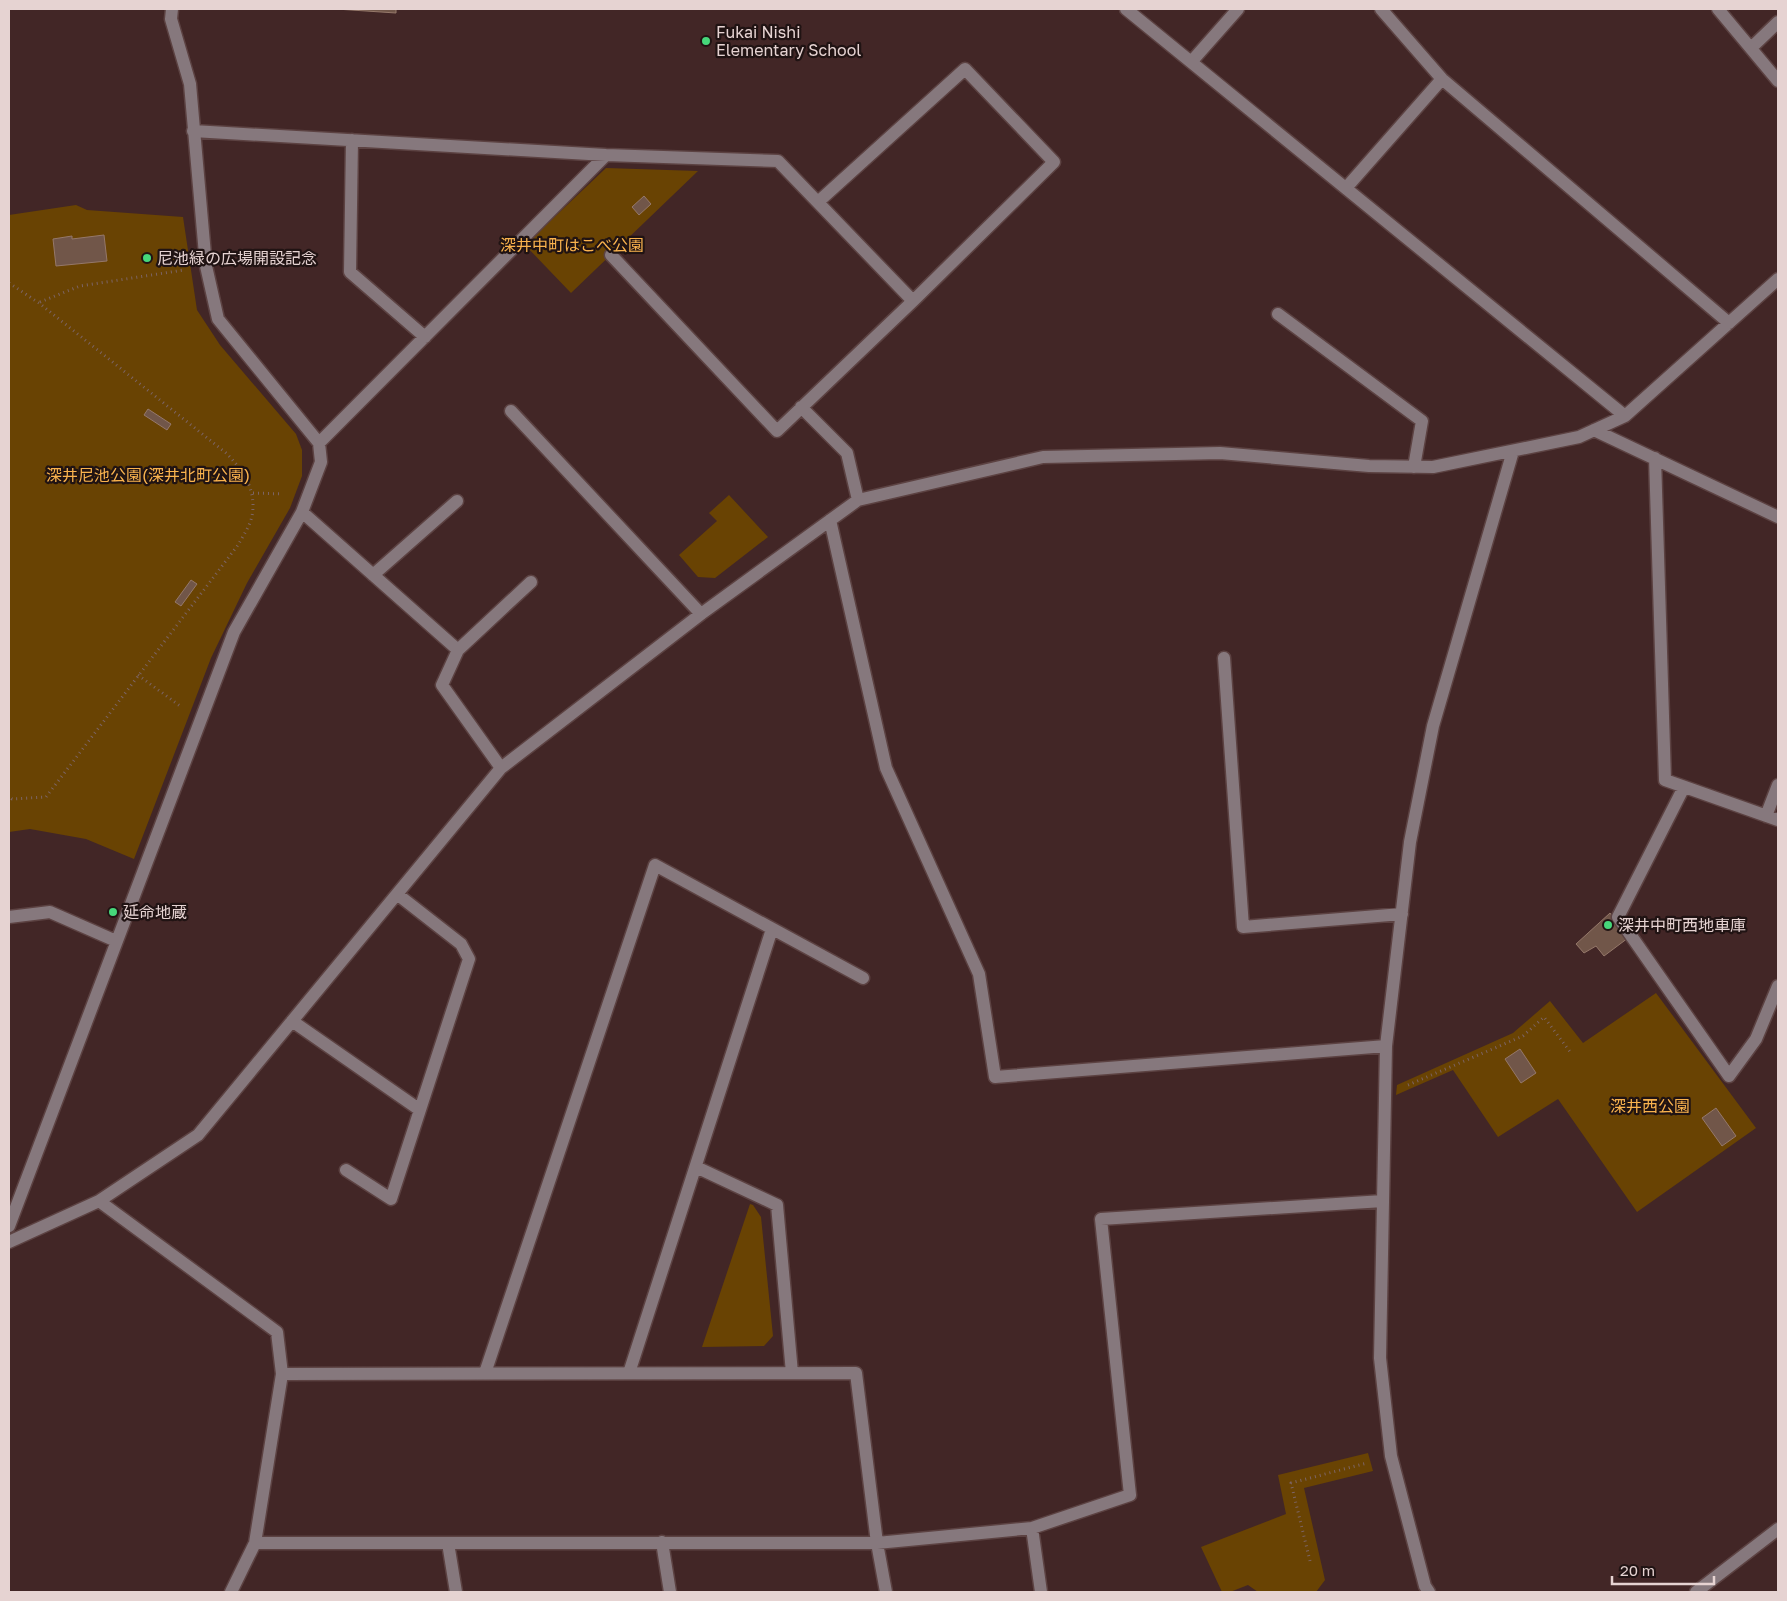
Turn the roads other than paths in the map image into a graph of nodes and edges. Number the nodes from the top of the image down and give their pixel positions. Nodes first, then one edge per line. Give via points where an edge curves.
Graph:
1 (172, 9) edge
2 (1126, 9) edge
3 (1238, 9) edge
4 (1381, 9) edge
5 (1718, 9) edge
6 (1778, 22) edge
7 (1751, 48) junction
8 (1192, 61) junction
9 (1442, 79) junction
10 (1778, 81) edge
11 (193, 130) junction
12 (352, 140) junction
13 (606, 155) junction
14 (1346, 188) junction
15 (818, 202) junction
16 (611, 255) dead end
17 (1778, 279) edge
18 (913, 301) junction
19 (1278, 314) dead end
20 (1729, 323) junction
21 (425, 337) junction
22 (801, 407) junction
23 (510, 410) dead end
24 (1626, 416) junction
25 (1594, 430) junction
26 (319, 443) junction
27 (1513, 451) junction
28 (1655, 458) junction
29 (1414, 467) junction
30 (858, 500) junction
31 (457, 501) dead end
32 (302, 512) junction
33 (1778, 517) edge
34 (830, 520) junction
35 (373, 575) junction
36 (531, 582) dead end
37 (701, 614) junction
38 (458, 650) junction
39 (1224, 658) dead end
40 (501, 768) junction
41 (1778, 785) edge
42 (1684, 787) junction
43 (1772, 818) edge
44 (397, 894) junction
45 (1402, 914) junction
46 (9, 917) edge
47 (772, 929) junction
48 (116, 941) junction
49 (863, 978) dead end
50 (1778, 986) edge
51 (292, 1021) junction
52 (1386, 1046) junction
53 (420, 1110) junction
54 (696, 1167) junction
55 (346, 1170) dead end
56 (99, 1201) junction
57 (1383, 1202) junction
58 (9, 1226) edge
59 (9, 1242) edge
60 (792, 1372) junction
61 (485, 1373) junction
62 (629, 1373) junction
63 (282, 1374) junction
64 (1032, 1528) junction
65 (1778, 1529) edge
66 (255, 1542) junction
67 (662, 1542) junction
68 (877, 1542) junction
69 (448, 1543) junction
70 (231, 1592) edge
71 (456, 1592) edge
72 (670, 1592) edge
73 (886, 1592) edge
74 (1041, 1592) edge
75 (1429, 1592) edge
76 (1696, 1592) edge

1 - 11 street via 190,84
2 - 8 street
3 - 8 street
4 - 9 street
5 - 7 street
6 - 7 street
7 - 10 street
8 - 14 street
9 - 14 street
9 - 20 street
11 - 12 street
11 - 26 street via 206,266 218,319
12 - 13 street
12 - 21 street via 350,272
13 - 15 street via 778,161
13 - 21 street
14 - 24 street
15 - 18 street
15 - 18 street via 965,69 1054,162
16 - 22 street via 777,431
17 - 20 street
18 - 22 street
19 - 29 street via 1422,421
20 - 24 street
21 - 26 street
22 - 30 street via 847,453
23 - 37 street
24 - 25 street
25 - 27 street
25 - 28 street
26 - 32 street via 321,462
27 - 29 street via 1433,467
27 - 45 street via 1433,726 1410,842
28 - 33 street
28 - 42 street via 1665,780
29 - 30 street via 1220,453 1043,457
30 - 34 street
31 - 35 street
32 - 35 street
32 - 48 street via 234,632
34 - 37 street
34 - 52 street via 886,768 979,974 995,1076
35 - 38 street
36 - 38 street
37 - 40 street
38 - 40 street via 442,685
39 - 45 street via 1243,927
40 - 44 street
41 - 43 street
42 - 43 street
42 - 50 street via 1618,917 1730,1076 1756,1039
44 - 51 street
44 - 53 street via 461,944 469,959
45 - 52 street
46 - 48 street via 50,912
47 - 49 street
47 - 54 street
47 - 61 street via 655,865
48 - 58 street
51 - 53 street
51 - 56 street via 198,1134
52 - 57 street
53 - 55 street via 391,1199
54 - 60 street via 777,1205
54 - 62 street
56 - 59 street
56 - 63 street via 277,1332
57 - 64 street via 1102,1219 1130,1495
57 - 75 street via 1380,1358 1391,1456
60 - 62 street
60 - 68 street via 856,1373
61 - 62 street
61 - 63 street
63 - 66 street
64 - 68 street
64 - 74 street
65 - 76 street
66 - 69 street
66 - 70 street
67 - 68 street
67 - 69 street
67 - 72 street
68 - 73 street
69 - 71 street

